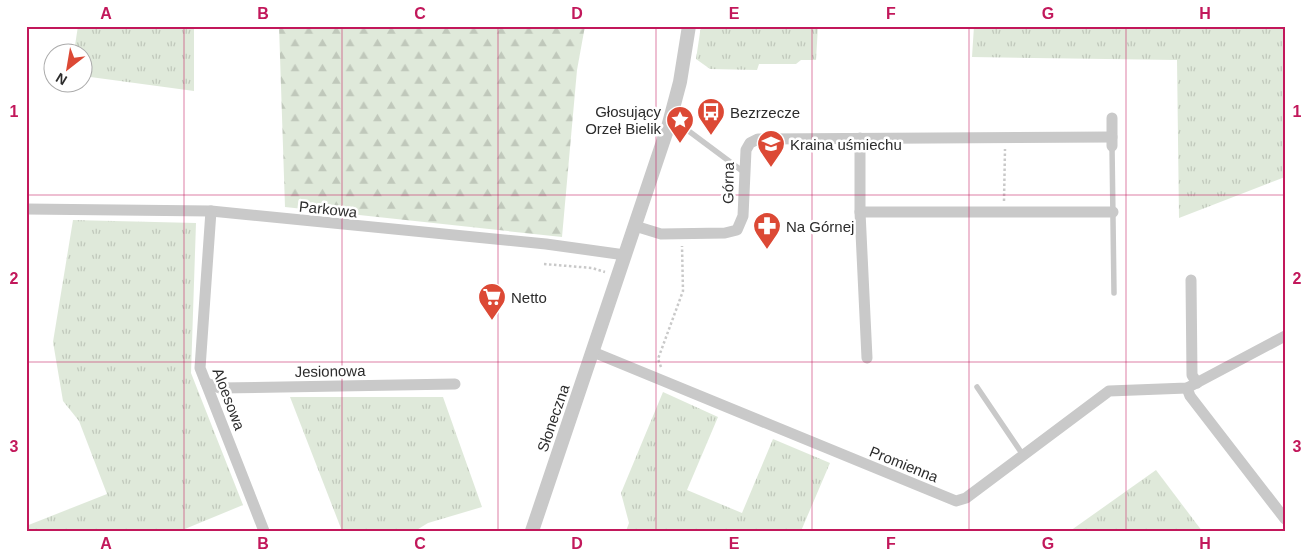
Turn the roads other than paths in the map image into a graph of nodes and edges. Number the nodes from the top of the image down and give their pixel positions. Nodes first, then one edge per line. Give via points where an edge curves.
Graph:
1 (689, 26) edge
2 (1112, 118) dead end
3 (669, 122) junction
4 (860, 138) junction
5 (1112, 141) junction
6 (745, 173) junction
7 (26, 209) edge
8 (211, 211) junction
9 (860, 212) junction
10 (1113, 212) junction
11 (635, 226) junction
12 (625, 255) junction
13 (1191, 280) dead end
14 (1114, 293) dead end
15 (1285, 336) edge
16 (593, 352) junction
17 (867, 358) dead end
18 (206, 383) junction
19 (455, 384) dead end
20 (1192, 385) junction
21 (977, 387) dead end
22 (1023, 455) junction
23 (1285, 519) edge
24 (264, 531) edge
25 (532, 531) edge

1 - 3 street via 680,82
2 - 5 street
3 - 6 lane via 690,132
3 - 11 street
4 - 5 street, Górna
4 - 6 street, Górna via 755,139 747,148
4 - 9 street
5 - 10 lane
6 - 11 street, Górna via 744,216 734,232 662,234
7 - 8 street, Parkowa
8 - 12 street, Parkowa
8 - 18 street, Aloesowa via 200,368
9 - 10 street
9 - 17 street
10 - 14 lane
11 - 12 street
12 - 16 street, Słoneczna
13 - 20 street
15 - 20 street, Promienna
16 - 22 street, Promienna via 956,501 966,498
16 - 25 street, Słoneczna
18 - 19 street, Jesionowa via 220,388
18 - 24 street, Aloesowa
20 - 22 street, Promienna via 1109,391
20 - 23 street via 1190,396
21 - 22 lane

